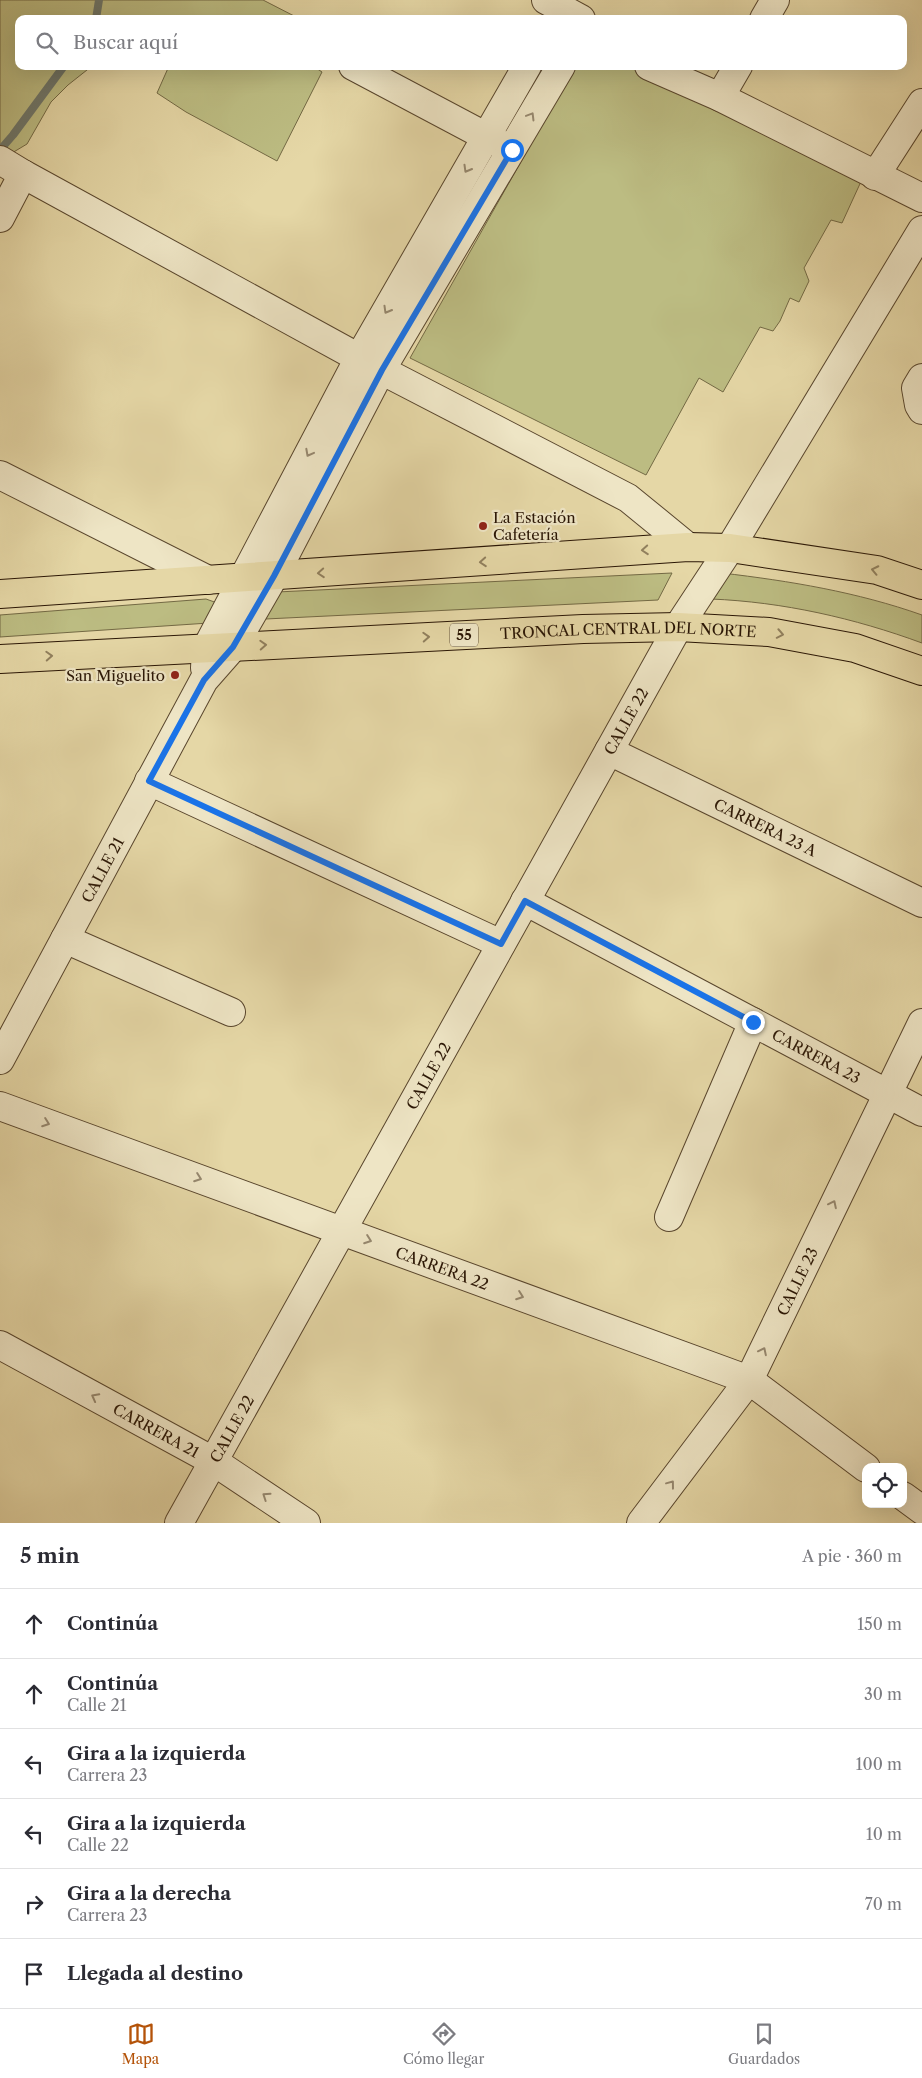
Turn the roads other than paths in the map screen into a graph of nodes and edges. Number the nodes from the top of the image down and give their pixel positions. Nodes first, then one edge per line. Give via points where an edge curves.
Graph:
1 (546, 0) edge
2 (592, 0) edge
3 (775, 0) edge
4 (573, 15) edge
5 (583, 15) edge
6 (766, 15) edge
7 (361, 70) edge
8 (525, 70) edge
9 (559, 70) edge
10 (658, 70) edge
11 (736, 70) edge
12 (720, 97) junction
13 (922, 103) edge
14 (486, 136) junction
15 (512, 150) junction
16 (10, 166) edge
17 (876, 176) junction
18 (922, 198) edge
19 (0, 218) edge
20 (922, 230) edge
21 (370, 364) junction
22 (922, 378) edge
23 (922, 410) edge
24 (0, 475) edge
25 (688, 547) junction
26 (730, 548) junction
27 (274, 576) junction
28 (244, 578) junction
29 (208, 580) junction
30 (922, 584) edge
31 (0, 594) edge
32 (678, 627) junction
33 (233, 647) junction
34 (206, 648) junction
35 (0, 659) edge
36 (922, 671) edge
37 (204, 680) junction
38 (609, 751) junction
39 (149, 781) junction
40 (525, 901) junction
41 (922, 903) edge
42 (65, 939) junction
43 (501, 944) junction
44 (231, 1012) dead end
45 (753, 1022) junction
46 (922, 1022) edge
47 (0, 1060) edge
48 (887, 1093) junction
49 (0, 1106) edge
50 (922, 1112) edge
51 (669, 1217) dead end
52 (342, 1230) junction
53 (0, 1345) edge
54 (749, 1380) junction
55 (213, 1461) junction
56 (862, 1465) edge
57 (907, 1499) edge
58 (922, 1510) edge
59 (179, 1523) edge
60 (306, 1523) edge
61 (641, 1523) edge

1 - 4 street
2 - 5 street
3 - 6 street
7 - 14 street
8 - 14 street
15 -> 9 street
10 - 12 street
11 - 12 street
12 - 17 street
13 - 17 street
14 - 15 street
14 -> 21 street
15 - 21 street
16 - 19 street
16 - 21 street
17 - 18 street
20 - 26 street, CALLE 22
21 - 25 street via 628,498
21 - 27 street
21 -> 28 street
22 - 23 street via 916,388
24 - 29 street
25 - 26 highway
25 -> 27 highway
30 -> 26 highway via 878,570
26 - 32 street, CALLE 22
27 - 28 highway
27 - 33 street
28 - 29 highway
28 - 34 street
29 - 31 highway
33 -> 32 highway, TRONCAL CENTRAL DEL NORTE / 55
32 -> 36 highway, TRONCAL CENTRAL DEL NORTE / 55 via 769,632 855,648
32 - 38 street, CALLE 22
33 - 34 highway, TRONCAL CENTRAL DEL NORTE / 55
33 - 37 street
35 -> 34 highway, TRONCAL CENTRAL DEL NORTE / 55
34 - 37 street
37 - 39 street, CALLE 21
38 - 40 street, CALLE 22
38 - 41 street, CARRERA 23 A
39 - 42 street, CALLE 21
39 - 43 street
40 - 43 street, CALLE 22
40 - 45 street, CARRERA 23
42 - 44 street
42 - 47 street, CALLE 21
43 - 52 street, CALLE 22
45 - 48 street, CARRERA 23
45 - 51 street
46 - 48 street, CALLE 23
48 - 50 street, CARRERA 23
54 -> 48 street, CALLE 23
49 -> 52 street, CARRERA 22
52 -> 54 street, CARRERA 22
52 - 55 street, CALLE 22
55 -> 53 street, CARRERA 21
54 - 56 street, CARRERA 22
61 -> 54 street, CALLE 23
55 - 59 street, CALLE 22
60 -> 55 street, CARRERA 21
57 - 58 street

